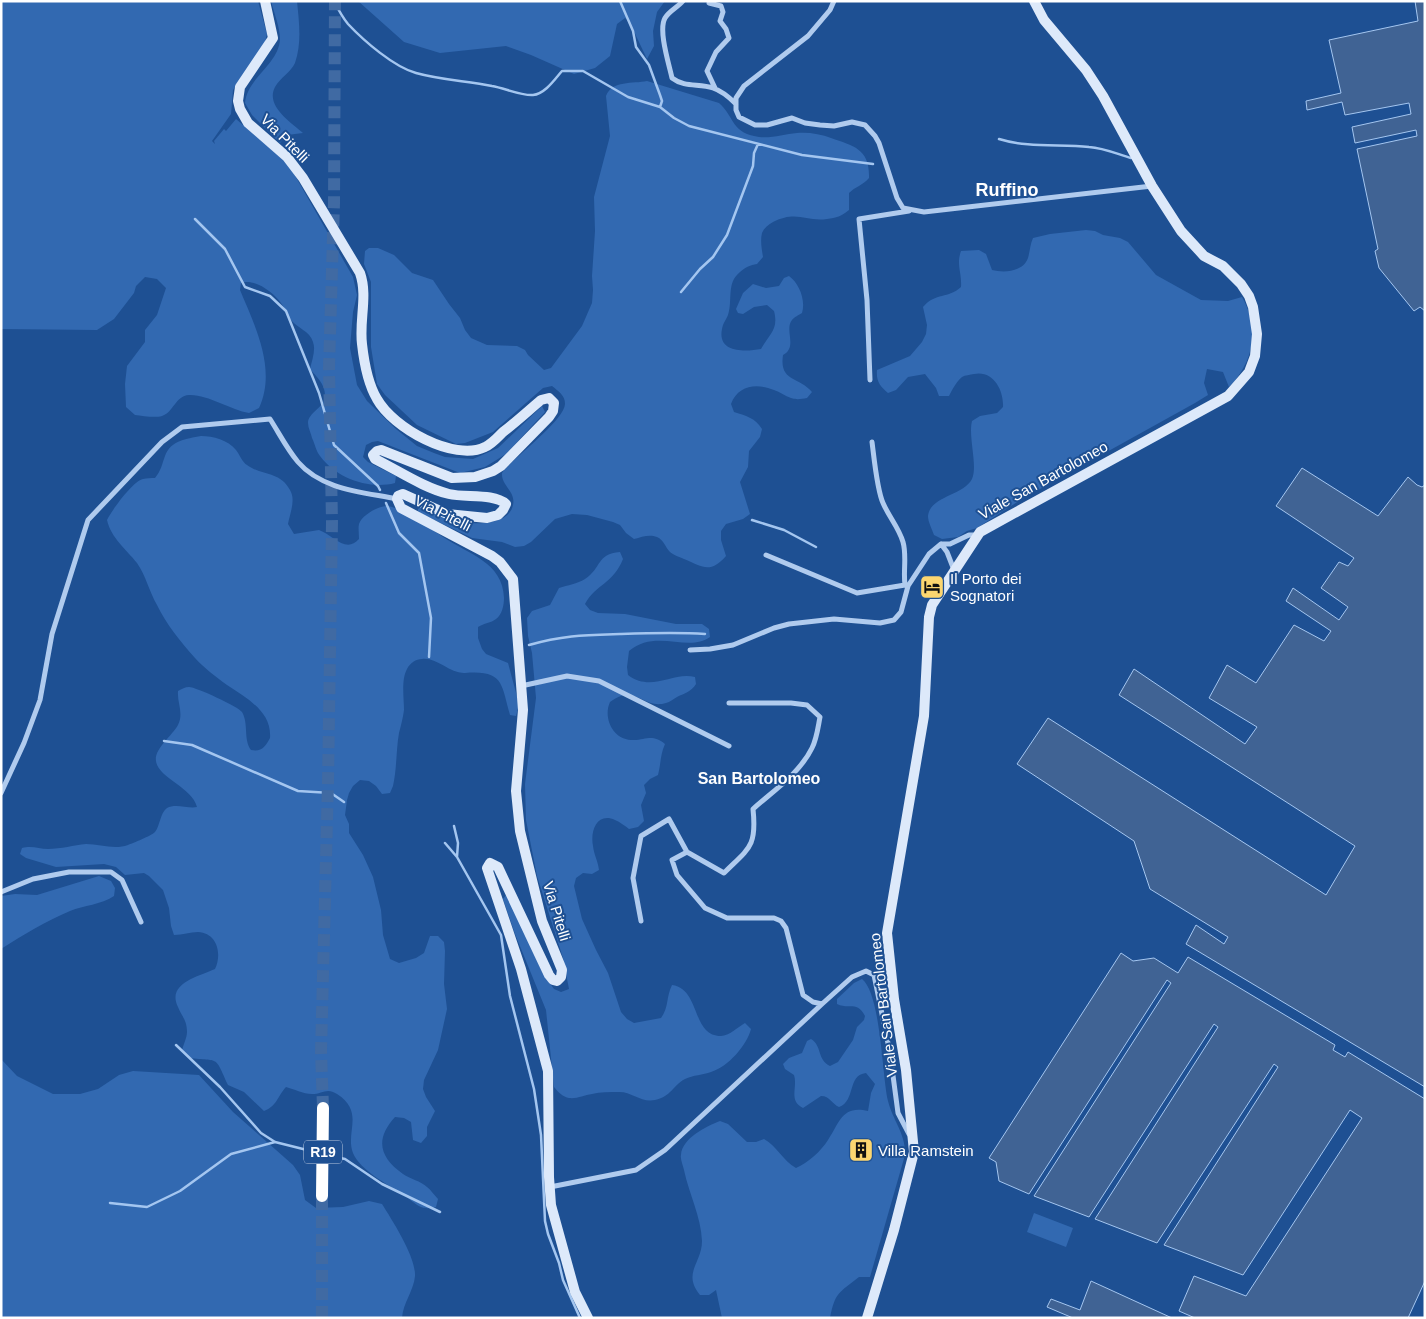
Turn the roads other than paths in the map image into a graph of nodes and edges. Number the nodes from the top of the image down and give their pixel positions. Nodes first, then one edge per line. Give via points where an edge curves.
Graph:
1 (265, 1) edge
2 (683, 1) edge
3 (834, 1) edge
4 (1034, 1) edge
5 (708, 3) dead end
6 (714, 88) junction
7 (736, 104) junction
8 (1152, 186) junction
9 (910, 210) junction
10 (870, 380) dead end
11 (872, 442) dead end
12 (397, 500) junction
13 (977, 536) junction
14 (941, 544) junction
15 (766, 555) dead end
16 (954, 572) junction
17 (907, 585) junction
18 (690, 650) dead end
19 (521, 686) junction
20 (729, 703) dead end
21 (729, 746) dead end
22 (1, 792) edge
23 (687, 852) junction
24 (1, 892) edge
25 (641, 921) dead end
26 (141, 922) dead end
27 (822, 1004) junction
28 (323, 1108) tunnel mouth
29 (914, 1143) junction
30 (550, 1187) junction
31 (322, 1196) tunnel mouth
32 (588, 1318) edge
33 (867, 1318) edge

1 - 12 street, Via Pitelli via 272,42 240,87 238,101 248,123 287,157 303,178 360,273 364,284 360,321 362,345 377,401 421,437 449,449 466,450 490,444 541,400 549,398 554,403 549,417 501,466 476,477 452,478 382,450 374,453 375,459 439,491 464,497 497,498 506,504 498,515 487,518 447,514 401,494
2 - 6 street via 666,17 663,25 672,78 679,84
3 - 7 street via 808,36 744,86
4 - 8 street, Viale San Bartolomeo via 1044,20 1086,70 1103,96
5 - 6 street via 721,6 720,21 728,38 716,52 708,71
6 - 7 street
7 - 9 street via 740,117 755,124 767,125 792,118 820,125 852,122 865,125 879,143 897,198 903,208
8 - 9 street via 924,212
8 - 13 street, Viale San Bartolomeo via 1181,231 1204,256 1224,266 1249,296 1257,334 1256,356 1249,372 1228,396
9 - 10 street via 859,219
11 - 17 street via 882,502 903,542
12 - 19 street, Via Pitelli via 401,508 478,547 507,571 514,586
12 - 22 street via 337,487 318,479 298,462 270,419 182,427 175,432 88,520 52,634 40,700
13 - 14 street via 969,535 950,544
13 - 16 street, Viale San Bartolomeo
14 - 16 street
14 - 17 street via 929,554
15 - 17 street via 857,593
16 - 29 street, Viale San Bartolomeo via 932,605 929,617 924,716 887,933
17 - 18 street via 901,612 894,620 834,619 789,624 732,645
19 - 21 street via 567,676 599,681
19 - 30 street, Via Pitelli via 523,710 516,791 520,831 542,921 562,970 557,981 549,974 498,867 490,863 487,868 522,969 548,1071
20 - 23 street via 807,705 820,717 818,732 798,769 753,809 751,847 724,873
23 - 25 street via 669,819 641,836 633,878
23 - 27 street via 672,860 677,875 704,908 727,918 774,918 781,921 786,928 803,995
24 - 26 street via 33,879 69,872 112,872 122,880
27 - 29 street via 852,977 866,971 874,975 898,1113
27 - 30 street via 665,1150 636,1170
28 - 31 highway, R19
29 - 33 street, Viale San Bartolomeo via 894,1230
30 - 32 street, Via Pitelli via 551,1205 575,1292

